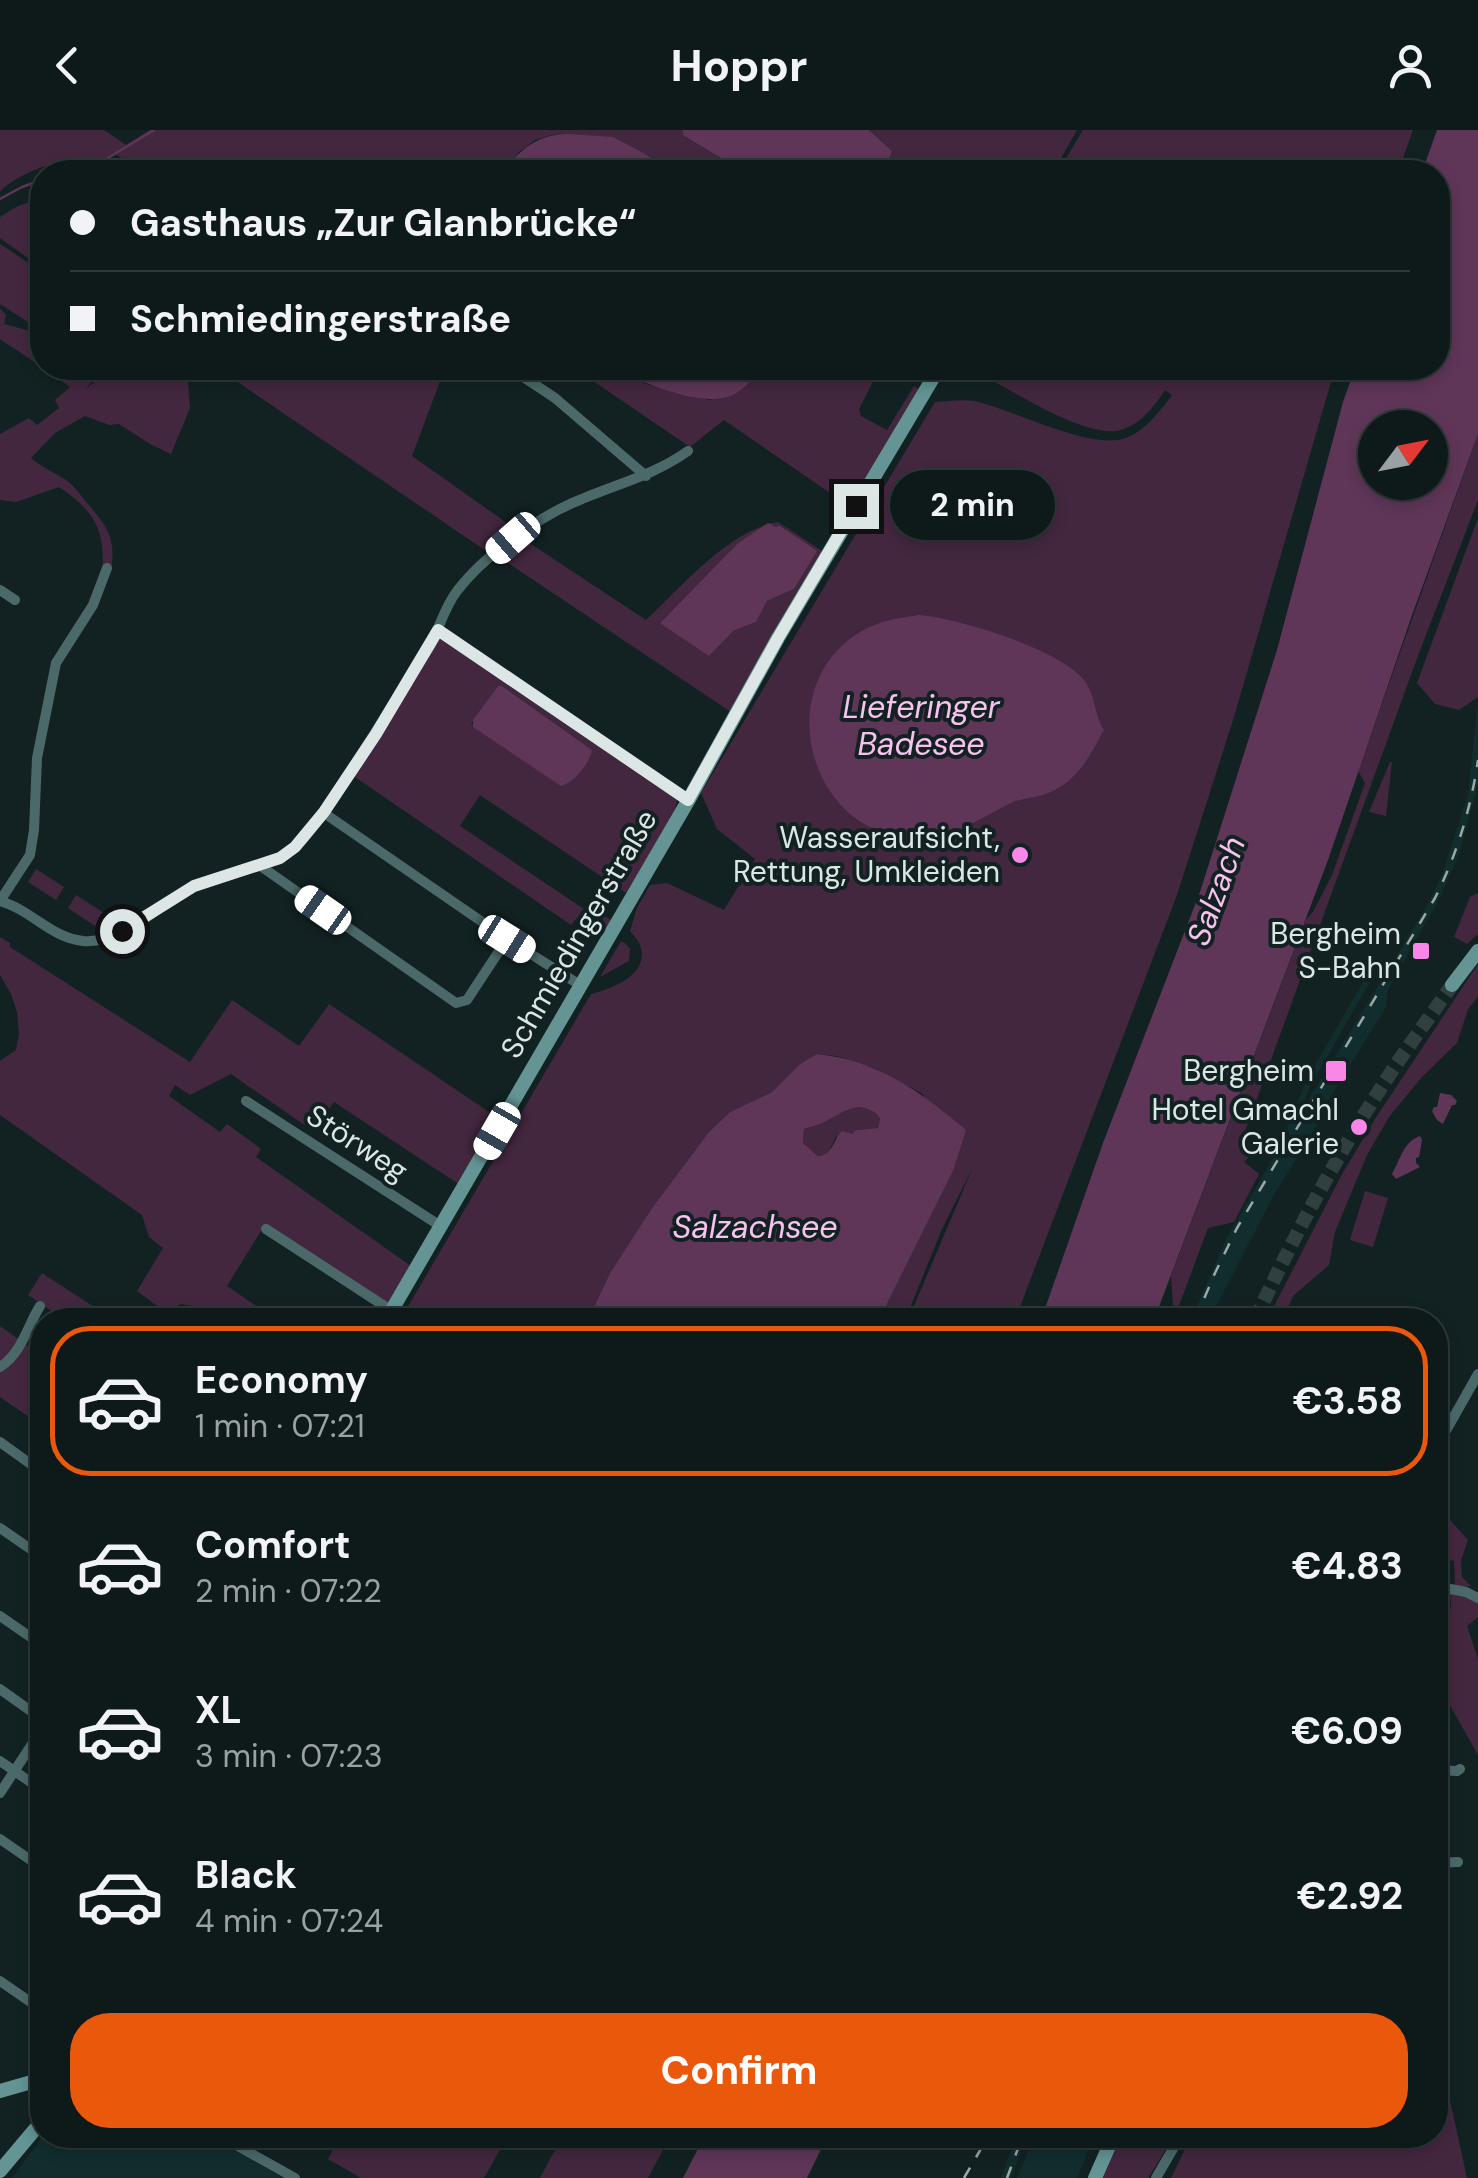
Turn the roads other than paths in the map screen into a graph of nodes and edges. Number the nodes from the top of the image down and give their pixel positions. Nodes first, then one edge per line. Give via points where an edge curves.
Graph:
1 (528, 380) edge
2 (932, 380) edge
3 (688, 452) dead end
4 (646, 476) junction
5 (107, 568) dead end
6 (0, 590) edge
7 (14, 600) dead end
8 (438, 630) junction
9 (688, 800) junction
10 (324, 812) junction
11 (259, 864) junction
12 (0, 901) edge
13 (507, 939) junction
14 (1478, 951) edge
15 (580, 985) junction
16 (1452, 985) tunnel mouth
17 (246, 1101) dead end
18 (442, 1227) junction
19 (266, 1230) dead end
20 (379, 1308) edge
21 (393, 1308) edge
22 (30, 1327) edge
23 (0, 1367) edge
24 (1478, 1374) edge
25 (1448, 1427) edge
26 (0, 1442) edge
27 (30, 1464) edge
28 (0, 1528) edge
29 (30, 1549) edge
30 (1478, 1587) edge
31 (1448, 1589) edge
32 (1466, 1592) junction
33 (1478, 1598) edge
34 (0, 1616) edge
35 (30, 1637) edge
36 (0, 1689) edge
37 (30, 1710) edge
38 (30, 1747) edge
39 (0, 1761) edge
40 (1460, 1769) dead end
41 (14, 1771) junction
42 (1448, 1771) edge
43 (30, 1782) edge
44 (0, 1793) edge
45 (0, 1838) edge
46 (30, 1859) edge
47 (1448, 1862) edge
48 (1458, 1862) dead end
49 (0, 1981) edge
50 (30, 2002) edge
51 (30, 2082) edge
52 (0, 2091) edge
53 (30, 2136) edge
54 (241, 2148) edge
55 (1109, 2148) edge
56 (1173, 2148) edge
57 (0, 2172) edge
58 (295, 2178) edge
59 (1096, 2178) edge
60 (1156, 2178) edge

1 - 4 street
2 - 9 street, Schmiedingerstraße
3 - 4 street
4 - 8 street via 579,500 513,538 456,592
5 - 12 street via 93,605 56,663 37,758 30,855
6 - 7 street
8 - 9 street
8 - 10 street
9 - 15 street, Schmiedingerstraße
10 - 11 street via 295,847
10 - 13 street
11 - 12 street via 207,880 95,940 64,936
11 - 13 street via 456,1003 468,1000
13 - 15 street
14 - 16 street
15 - 18 street, Schmiedingerstraße
17 - 18 street, Störweg
18 - 21 street, Schmiedingerstraße
19 - 20 street
22 - 23 street
24 - 25 street
26 - 27 street
28 - 29 street
30 - 32 street
31 - 32 street
32 - 33 street
34 - 35 street
36 - 37 street
38 - 41 street
39 - 41 street
40 - 42 street
41 - 43 street
41 - 44 street
45 - 46 street
47 - 48 street
49 - 50 street
51 - 52 street
53 - 57 street
54 - 58 street
55 - 59 street
56 - 60 street

